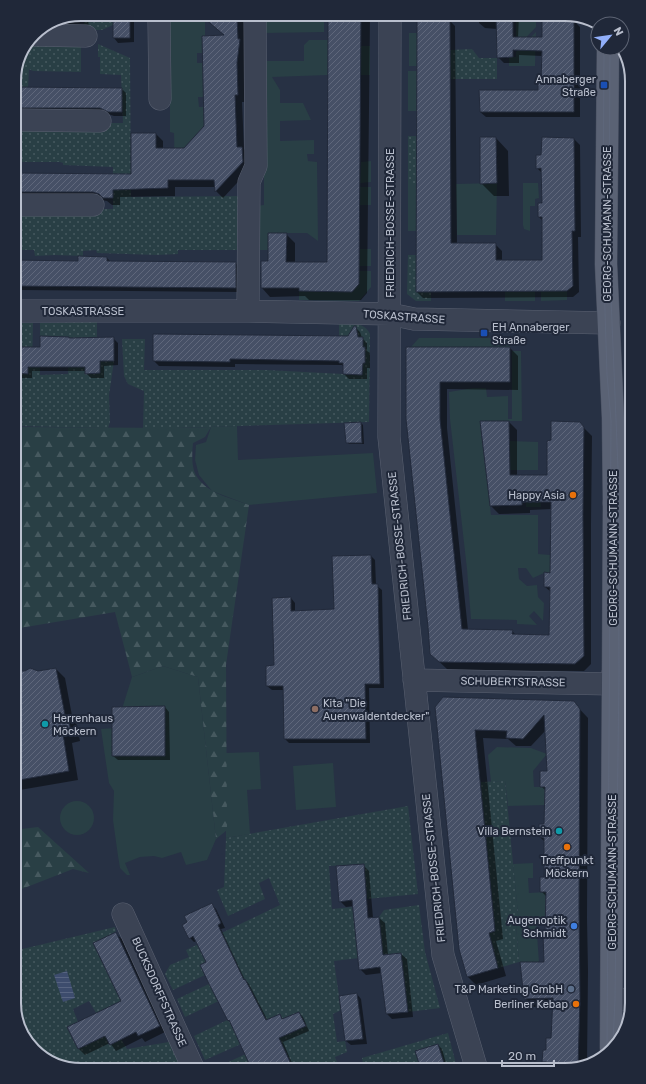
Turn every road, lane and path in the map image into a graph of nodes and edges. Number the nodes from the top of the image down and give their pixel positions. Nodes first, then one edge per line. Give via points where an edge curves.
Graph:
1 (159, 21) edge
2 (255, 21) edge
3 (390, 21) edge
4 (43, 35) edge
5 (86, 36) dead end
6 (608, 56) edge
7 (160, 99) dead end
8 (21, 120) edge
9 (100, 121) dead end
10 (21, 205) edge
11 (93, 205) dead end
12 (21, 311) edge
13 (248, 311) junction
14 (390, 314) junction
15 (609, 323) junction
16 (623, 501) edge
17 (619, 677) edge
18 (414, 680) junction
19 (124, 914) dead end
20 (622, 1000) edge
21 (613, 1038) edge
22 (191, 1063) edge
23 (475, 1063) edge

1 - 7 street
2 - 13 street via 256,166 249,182
3 - 14 street, FRIEDRICH-BOSSE-STRASSE
4 - 5 street
6 - 15 main road, GEORG-SCHUMANN-STRASSE via 606,264
8 - 9 street
10 - 11 street
12 - 13 street, TOSKASTRASSE
13 - 14 street, TOSKASTRASSE
14 - 15 street, TOSKASTRASSE via 414,319
14 - 18 street, FRIEDRICH-BOSSE-STRASSE via 389,437
15 - 16 main road, GEORG-SCHUMANN-STRASSE via 613,418
16 - 17 main road, GEORG-SCHUMANN-STRASSE
17 - 18 street, SCHUBERTSTRASSE
17 - 20 main road, GEORG-SCHUMANN-STRASSE
18 - 23 street, FRIEDRICH-BOSSE-STRASSE via 443,955
19 - 22 street, BUCKSDORFFSTRASSE
20 - 21 main road, GEORG-SCHUMANN-STRASSE

